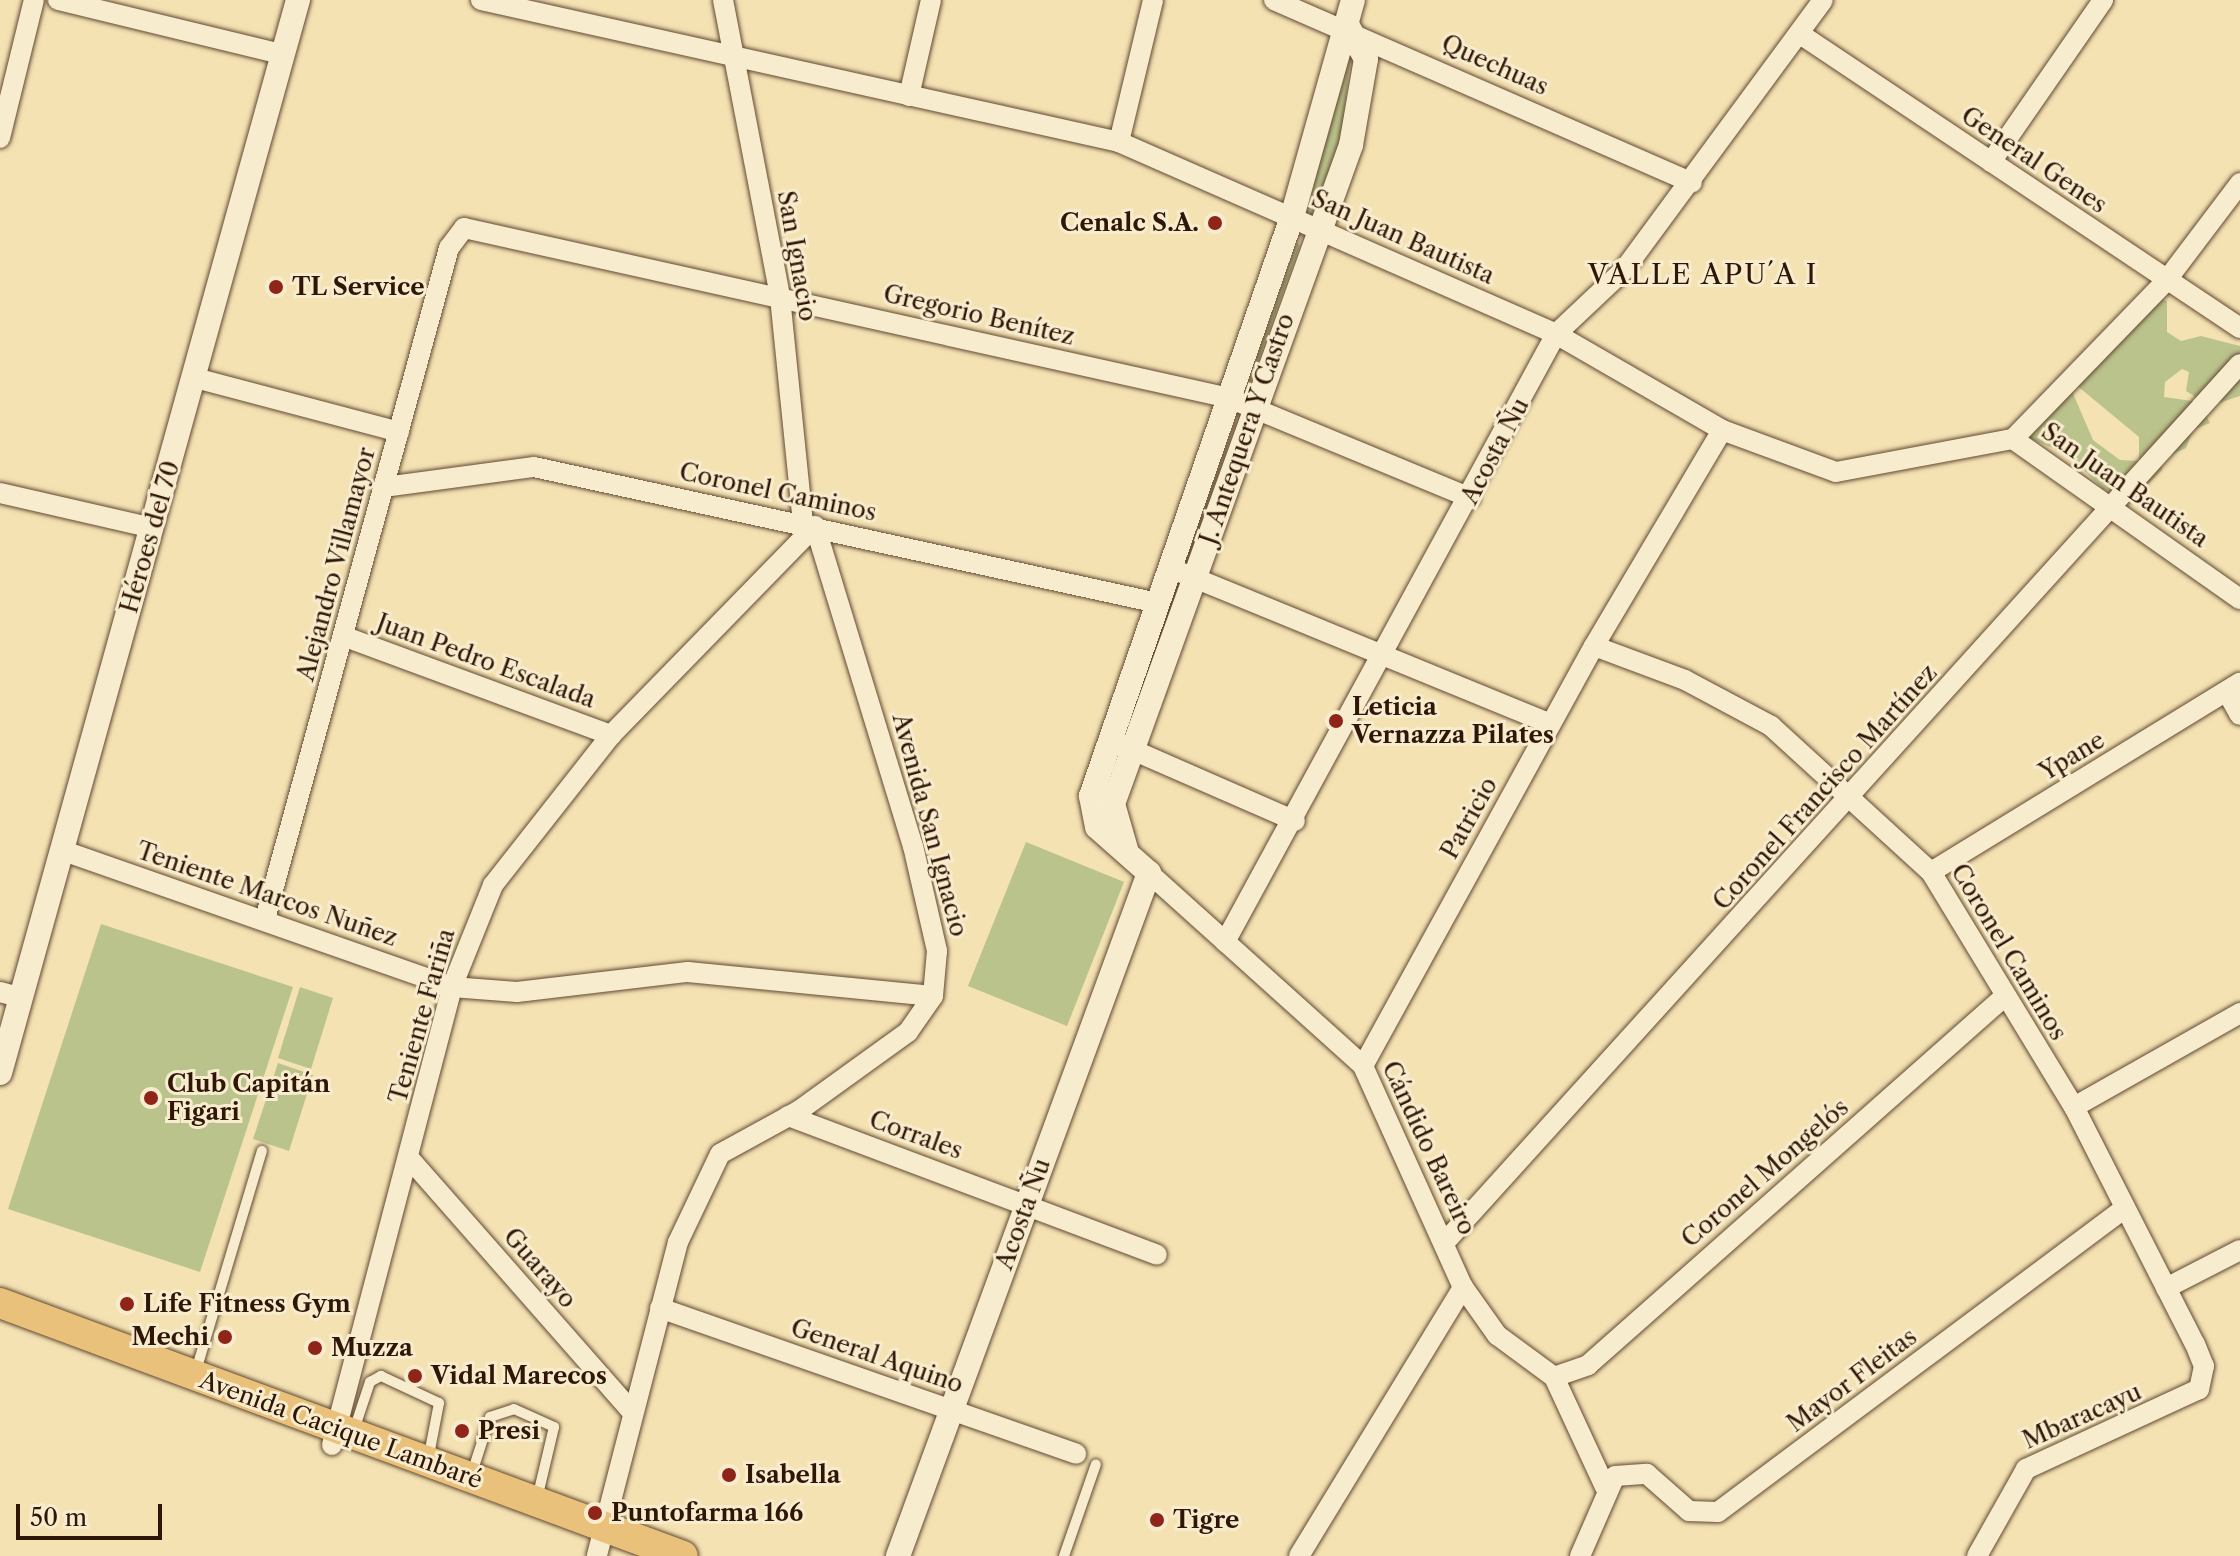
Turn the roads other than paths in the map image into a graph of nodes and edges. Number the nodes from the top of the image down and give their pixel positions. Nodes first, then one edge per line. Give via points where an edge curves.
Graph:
1 (34, 0) edge
2 (58, 0) edge
3 (298, 0) edge
4 (481, 0) edge
5 (723, 0) edge
6 (931, 0) edge
7 (1153, 0) edge
8 (1274, 0) edge
9 (1353, 0) edge
10 (1823, 0) edge
11 (2103, 0) edge
12 (1348, 27) junction
13 (1800, 34) junction
14 (281, 54) junction
15 (734, 58) junction
16 (909, 96) junction
17 (0, 138) edge
18 (1119, 142) junction
19 (1991, 162) junction
20 (1692, 183) junction
21 (2240, 183) edge
22 (1292, 217) junction
23 (464, 228) joint
24 (1318, 228) junction
25 (2166, 281) junction
26 (780, 297) junction
27 (2240, 328) edge
28 (1556, 334) junction
29 (2240, 364) edge
30 (195, 378) junction
31 (1229, 398) junction
32 (1254, 408) junction
33 (1722, 430) junction
34 (399, 432) junction
35 (2013, 439) junction
36 (384, 487) junction
37 (0, 493) edge
38 (1470, 498) junction
39 (2114, 505) junction
40 (809, 525) junction
41 (153, 528) junction
42 (1170, 568) junction
43 (1194, 577) junction
44 (2240, 599) edge
45 (1158, 603) junction
46 (343, 636) junction
47 (1594, 646) junction
48 (1388, 655) junction
49 (2233, 688) edge
50 (2240, 715) edge
51 (1550, 724) junction
52 (611, 735) junction
53 (1122, 745) junction
54 (1854, 796) junction
55 (1295, 821) junction
56 (61, 850) junction
57 (1931, 872) junction
58 (1149, 873) junction
59 (265, 919) junction
60 (1225, 942) junction
61 (452, 987) junction
62 (10, 994) edge
63 (933, 996) junction
64 (2004, 997) junction
65 (2240, 1013) edge
66 (1363, 1066) junction
67 (0, 1073) edge
68 (2074, 1107) junction
69 (788, 1116) junction
70 (262, 1151) dead end
71 (409, 1158) junction
72 (1027, 1204) junction
73 (2125, 1208) junction
74 (1445, 1242) junction
75 (2240, 1250) edge
76 (1157, 1255) dead end
77 (1463, 1287) junction
78 (2166, 1288) junction
79 (0, 1303) edge
80 (660, 1308) junction
81 (0, 1322) edge
82 (195, 1376) junction
83 (1554, 1377) junction
84 (2203, 1383) joint
85 (951, 1410) junction
86 (632, 1412) junction
87 (340, 1436) junction
88 (1076, 1454) dead end
89 (427, 1462) junction
90 (1096, 1464) dead end
91 (471, 1478) junction
92 (1605, 1487) junction
93 (536, 1502) junction
94 (601, 1542) edge
95 (634, 1556) edge
96 (683, 1556) edge
97 (898, 1556) edge
98 (1064, 1556) edge
99 (1299, 1556) edge
100 (1580, 1556) edge
101 (1977, 1556) edge

1 - 17 street
2 - 14 street
3 - 14 street, Héroes del 70
4 - 15 street, San Juan Bautista
5 - 15 street, San Ignacio
6 - 16 street
7 - 18 street
8 - 12 street, Quechuas
9 - 12 street
10 - 13 street, Acosta Ñu
11 - 19 street
12 - 20 street, Quechuas
12 - 22 street, J. Antequera Y Castro via 1335,52
12 - 24 street, J. Antequera Y Castro via 1366,59 1351,145
13 - 19 street, General Genes
13 - 20 street, Acosta Ñu
14 - 30 street, Héroes del 70
15 - 16 street, San Juan Bautista
15 - 26 street, San Ignacio
16 - 18 street, San Juan Bautista
18 - 22 street, San Juan Bautista
19 - 25 street, General Genes
20 - 28 street, Acosta Ñu via 1624,270
21 - 25 street
22 - 24 street, San Juan Bautista
22 - 31 street, J. Antequera Y Castro
23 - 26 street, Gregorio Benítez
23 - 34 street, Alejandro Villamayor via 449,248
24 - 28 street, San Juan Bautista
24 - 32 street, J. Antequera Y Castro
25 - 27 street, General Genes
25 - 35 street
26 - 31 street, Gregorio Benítez
26 - 40 street, San Ignacio
28 - 33 street, San Juan Bautista
28 - 38 street, Acosta Ñu
29 - 39 street, Coronel Francisco Martínez
30 - 34 street
30 - 41 street, Héroes del 70
31 - 32 street, Gregorio Benítez
31 - 42 street, J. Antequera Y Castro
32 - 38 street, Gregorio Benítez
32 - 43 street, J. Antequera Y Castro
33 - 35 street, San Juan Bautista via 1845,474
33 - 47 street, Patricio
34 - 36 street, Alejandro Villamayor
35 - 39 street, San Juan Bautista
36 - 40 street, Coronel Caminos via 534,467
36 - 46 street, Alejandro Villamayor
37 - 41 street
38 - 48 street, Acosta Ñu
39 - 44 street, San Juan Bautista
39 - 54 street, Coronel Francisco Martínez
40 - 45 street, Coronel Caminos
40 - 52 street, Teniente Fariña
40 - 63 street, Avenida San Ignacio via 913,846 937,951
41 - 56 street, Héroes del 70
42 - 43 street
42 - 45 street, J. Antequera Y Castro
43 - 48 street
43 - 53 street, J. Antequera Y Castro
45 - 53 street, J. Antequera Y Castro
46 - 52 street, Juan Pedro Escalada
46 - 59 street, Alejandro Villamayor
47 - 51 street, Patricio
47 - 54 street, Coronel Caminos via 1746,710
48 - 51 street
48 - 55 street, Acosta Ñu
49 - 50 street
49 - 57 street, Ypane
51 - 66 street, Patricio
52 - 61 street, Teniente Fariña via 500,872
53 - 55 street
53 - 58 street, J. Antequera Y Castro via 1092,813 1109,843
54 - 57 street, Coronel Caminos
54 - 74 street, Coronel Francisco Martínez
55 - 60 street, Acosta Ñu
56 - 59 street, Teniente Marcos Nuñez
56 - 62 street, Héroes del 70
57 - 64 street, Coronel Caminos
58 - 60 street, Cándido Bareiro
58 - 72 street, Acosta Ñu
59 - 61 street, Teniente Marcos Nuñez
60 - 66 street, Cándido Bareiro
61 - 63 street, Teniente Marcos Nuñez via 517,992 688,972
61 - 71 street, Teniente Fariña
62 - 67 street, Héroes del 70
63 - 69 street, Avenida San Ignacio via 908,1032
64 - 68 street, Coronel Caminos
64 - 83 street, Coronel Mongelós via 1588,1365
65 - 68 street
66 - 74 street, Cándido Bareiro
68 - 73 street, Coronel Caminos
69 - 72 street, Corrales
69 - 80 street, Avenida San Ignacio via 720,1154 693,1201
70 - 82 lane
71 - 86 street, Guarayo
71 - 87 street, Teniente Fariña
72 - 76 street, Corrales
72 - 85 street, Acosta Ñu
73 - 78 street, Coronel Caminos
73 - 92 street, Mayor Fleitas via 1718,1512 1696,1515 1639,1472 1622,1471
74 - 77 street, Cándido Bareiro
75 - 78 street
77 - 83 street, Cándido Bareiro via 1497,1335
77 - 99 street
78 - 84 street, Coronel Caminos via 2204,1366
79 - 82 main road, Avenida Cacique Lambaré
80 - 85 street, General Aquino
80 - 86 street, Avenida San Ignacio
81 - 87 main road, Avenida Cacique Lambaré
82 - 87 main road, Avenida Cacique Lambaré
83 - 92 street, Cándido Bareiro
84 - 101 street, Mbaracayu via 2192,1395 2026,1469
85 - 88 street, General Aquino
85 - 97 street, Acosta Ñu
86 - 94 street, Avenida San Ignacio
87 - 89 main road, Avenida Cacique Lambaré
87 - 89 lane via 370,1382 381,1376 439,1403
87 - 94 main road, Avenida Cacique Lambaré
89 - 91 main road, Avenida Cacique Lambaré
90 - 98 lane
91 - 93 main road, Avenida Cacique Lambaré
91 - 93 lane via 490,1417 499,1410 526,1413 554,1427
92 - 100 street
93 - 94 main road, Avenida Cacique Lambaré
94 - 95 main road, Avenida Cacique Lambaré
94 - 96 main road, Avenida Cacique Lambaré

